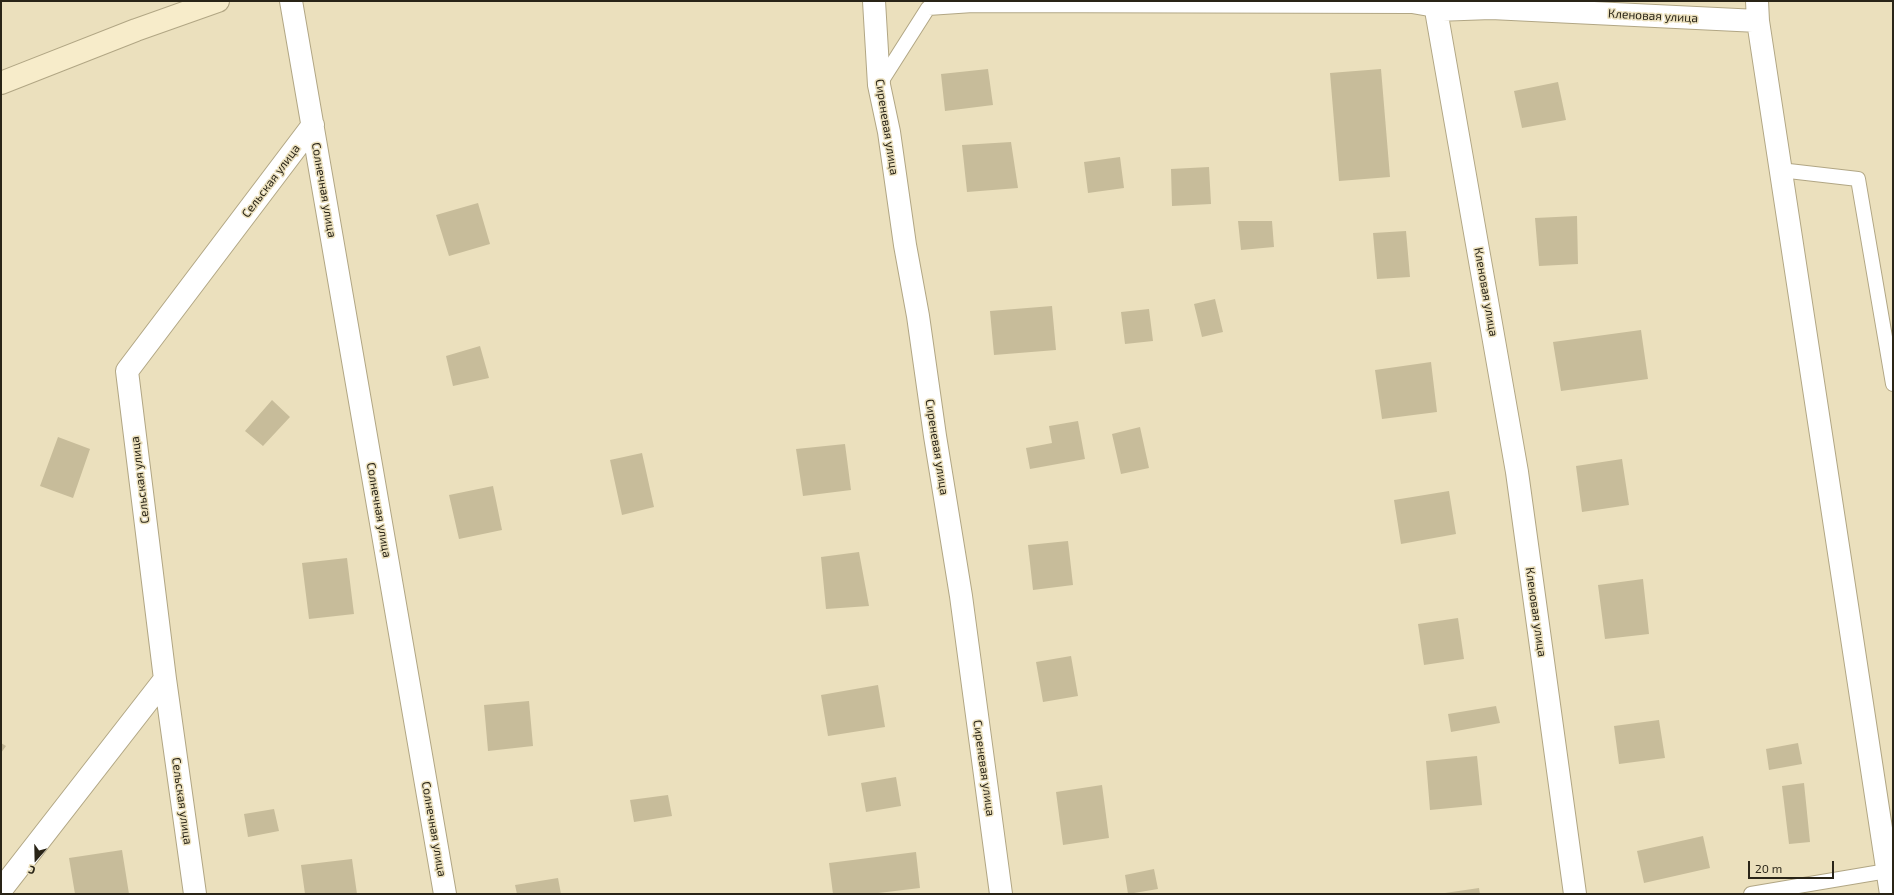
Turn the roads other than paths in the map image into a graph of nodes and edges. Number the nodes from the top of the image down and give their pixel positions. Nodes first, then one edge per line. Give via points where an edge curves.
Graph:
1 (218, 1) edge
2 (291, 1) edge
3 (874, 1) edge
4 (929, 5) edge
5 (1436, 10) junction
6 (1757, 11) edge
7 (1, 83) edge
8 (879, 85) junction
9 (313, 125) junction
10 (1780, 170) junction
11 (1893, 384) edge
12 (165, 679) junction
13 (1887, 871) junction
14 (1, 890) edge
15 (195, 894) edge
16 (445, 894) edge
17 (1000, 894) edge
18 (1575, 894) edge
19 (1750, 894) edge
20 (1891, 894) edge

1 - 7 main road
2 - 9 street, Солнечная улица
3 - 8 street, Сиреневая улица
4 - 5 lane via 1413,6
4 - 8 lane
5 - 6 street, Кленовая улица via 1491,8
5 - 18 street, Кленовая улица via 1517,472
6 - 10 street
8 - 17 street, Сиреневая улица via 889,132 934,436 961,596
9 - 12 street, Сельская улица via 127,371
9 - 16 street, Солнечная улица
10 - 11 lane via 1858,179
10 - 13 street
12 - 14 street
12 - 15 street, Сельская улица
13 - 19 lane
13 - 20 street

